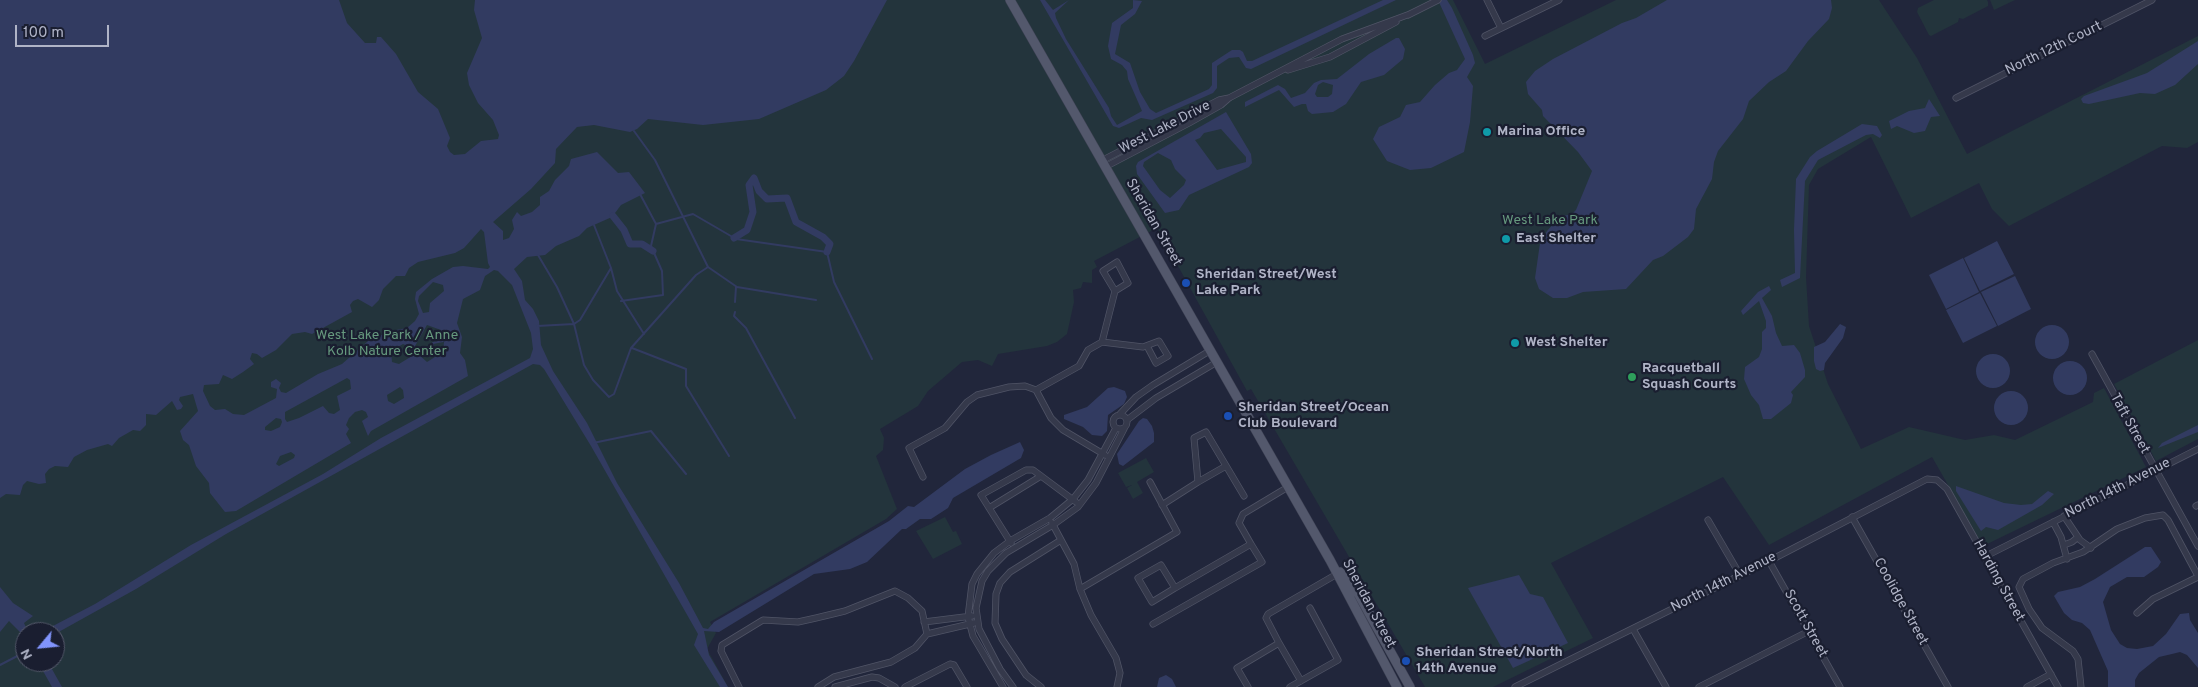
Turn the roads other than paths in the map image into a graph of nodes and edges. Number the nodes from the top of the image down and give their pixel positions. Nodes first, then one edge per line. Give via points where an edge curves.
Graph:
1 (1010, 0) edge
2 (1437, 0) edge
3 (1486, 0) edge
4 (1558, 0) edge
5 (2152, 0) edge
6 (1545, 3) edge
7 (1410, 14) junction
8 (1501, 28) junction
9 (1485, 36) dead end
10 (1325, 47) junction
11 (1330, 57) junction
12 (1276, 74) junction
13 (1956, 98) dead end
14 (1103, 164) junction
15 (1115, 291) junction
16 (1102, 342) junction
17 (1147, 346) dead end
18 (1210, 350) junction
19 (2092, 354) dead end
20 (1217, 362) junction
21 (1036, 390) junction
22 (1120, 414) junction
23 (1127, 420) junction
24 (1116, 428) junction
25 (1124, 429) junction
26 (2198, 449) edge
27 (1102, 454) junction
28 (1110, 458) junction
29 (1226, 466) junction
30 (2155, 470) junction
31 (1041, 476) junction
32 (923, 477) dead end
33 (1090, 478) junction
34 (1933, 480) joint
35 (1097, 482) junction
36 (1150, 482) dead end
37 (1198, 482) junction
38 (1287, 486) junction
39 (1244, 496) dead end
40 (1073, 499) junction
41 (1080, 504) junction
42 (1162, 505) junction
43 (989, 508) junction
44 (2064, 516) junction
45 (1852, 517) junction
46 (1050, 518) junction
47 (1708, 520) dead end
48 (2053, 522) junction
49 (1054, 525) junction
50 (2078, 537) junction
51 (1061, 540) junction
52 (1010, 541) junction
53 (1252, 544) junction
54 (2064, 545) junction
55 (2198, 546) edge
56 (1014, 548) junction
57 (2091, 548) junction
58 (1984, 557) junction
59 (2067, 559) junction
60 (1330, 560) junction
61 (1769, 561) junction
62 (1337, 574) junction
63 (1740, 575) junction
64 (2198, 577) edge
65 (1175, 588) junction
66 (1080, 589) junction
67 (1310, 608) dead end
68 (2137, 613) dead end
69 (968, 617) junction
70 (977, 619) junction
71 (942, 620) junction
72 (924, 622) junction
73 (970, 624) junction
74 (1153, 624) dead end
75 (1633, 629) junction
76 (943, 631) junction
77 (1809, 631) junction
78 (927, 634) junction
79 (1279, 643) junction
80 (2051, 674) junction
81 (1301, 681) junction
82 (739, 687) edge
83 (818, 687) edge
84 (835, 687) edge
85 (895, 687) edge
86 (905, 687) edge
87 (967, 687) edge
88 (1003, 687) edge
89 (1014, 687) edge
90 (1041, 687) edge
91 (1117, 687) edge
92 (1248, 687) edge
93 (1290, 687) edge
94 (1397, 687) edge
95 (1410, 687) edge
96 (1514, 687) edge
97 (1666, 687) edge
98 (1699, 687) edge
99 (1840, 687) edge
100 (1948, 687) edge
101 (2027, 687) edge
102 (2058, 687) edge
103 (2081, 687) edge

1 - 14 main road, Sheridan Street
2 - 7 street, West Lake Drive
3 - 8 street
4 - 6 street
5 - 13 street, North 12th Court
6 - 8 street
7 - 10 street, West Lake Drive
7 - 11 street, West Lake Drive
8 - 9 street
10 - 11 street
10 - 12 street, West Lake Drive
11 - 12 street, West Lake Drive
12 - 14 street, West Lake Drive via 1189,123
14 - 18 main road, Sheridan Street
15 - 15 street via 1103,271 1117,262 1128,283
15 - 16 street
16 - 17 street
16 - 21 street via 1088,350 1079,366
18 - 20 main road, Sheridan Street
18 - 22 street via 1136,397
19 - 30 street, Taft Street
20 - 23 street via 1178,383
20 - 38 main road, Sheridan Street
21 - 27 street via 1051,418 1063,430
21 - 32 street via 1025,386 1009,387 977,395 967,402 945,428 909,448
22 - 23 street
22 - 24 street via 1113,419
23 - 25 street
24 - 25 street
24 - 27 street
25 - 28 street
26 - 30 street, North 14th Avenue
27 - 28 street
27 - 33 street
28 - 35 street
29 - 37 street
29 - 37 street via 1206,432 1194,438
29 - 39 street
30 - 44 street, North 14th Avenue
30 - 55 street, Taft Street
31 - 40 street
31 - 43 street
31 - 43 street via 1033,470 1026,470 982,495
33 - 35 street
33 - 40 street
34 - 45 street, North 14th Avenue via 1920,481
34 - 58 street, Harding Street via 1947,489
35 - 41 street
36 - 42 street
37 - 42 street
38 - 53 street via 1243,514 1240,523
38 - 60 main road, Sheridan Street
40 - 41 street
40 - 46 street
41 - 49 street
42 - 66 street via 1177,532
43 - 52 street
44 - 48 street, North 14th Avenue
44 - 50 street
45 - 61 street, North 14th Avenue
45 - 100 street, Coolidge Street
46 - 49 street
46 - 52 street
47 - 63 street
48 - 54 street
48 - 58 street, North 14th Avenue
49 - 51 street
49 - 56 street
50 - 54 street
50 - 57 street
51 - 66 street via 1074,564
51 - 90 street via 1010,572 1000,583 996,594 995,623 1016,662
52 - 56 street
52 - 69 street via 994,553 977,574 972,584
53 - 65 street
53 - 74 street via 1262,562
54 - 59 street
56 - 70 street via 996,562 982,581
57 - 59 street
57 - 64 street via 2117,529 2163,515
58 - 80 street, Harding Street
59 - 103 street via 2023,579 2019,586 2042,628 2074,651 2081,672
60 - 62 main road, Sheridan Street
60 - 95 main road, Sheridan Street via 1359,595
61 - 63 street, North 14th Avenue
61 - 77 street, Scott Street
62 - 79 street via 1268,614 1266,618
62 - 94 main road, Sheridan Street
63 - 75 street, North 14th Avenue
64 - 68 street via 2153,599
65 - 65 street via 1161,565 1138,578 1152,602
66 - 91 street via 1116,658 1120,673
67 - 81 street via 1338,660
69 - 70 street
69 - 71 street
69 - 73 street
70 - 73 street
70 - 89 street via 983,641
71 - 72 street
71 - 76 street
72 - 78 street
72 - 82 street via 922,610 896,592 818,618 798,622 763,620 722,645 721,651
73 - 76 street
73 - 88 street via 979,649
75 - 96 street, North 14th Avenue
75 - 97 street
76 - 78 street
77 - 98 street
77 - 99 street, Scott Street
78 - 83 street via 915,648 891,662 834,677
79 - 81 street
79 - 92 street via 1237,668
80 - 101 street
80 - 102 street, Harding Street
81 - 93 street
84 - 85 street via 872,677
86 - 87 street via 950,664 954,665

